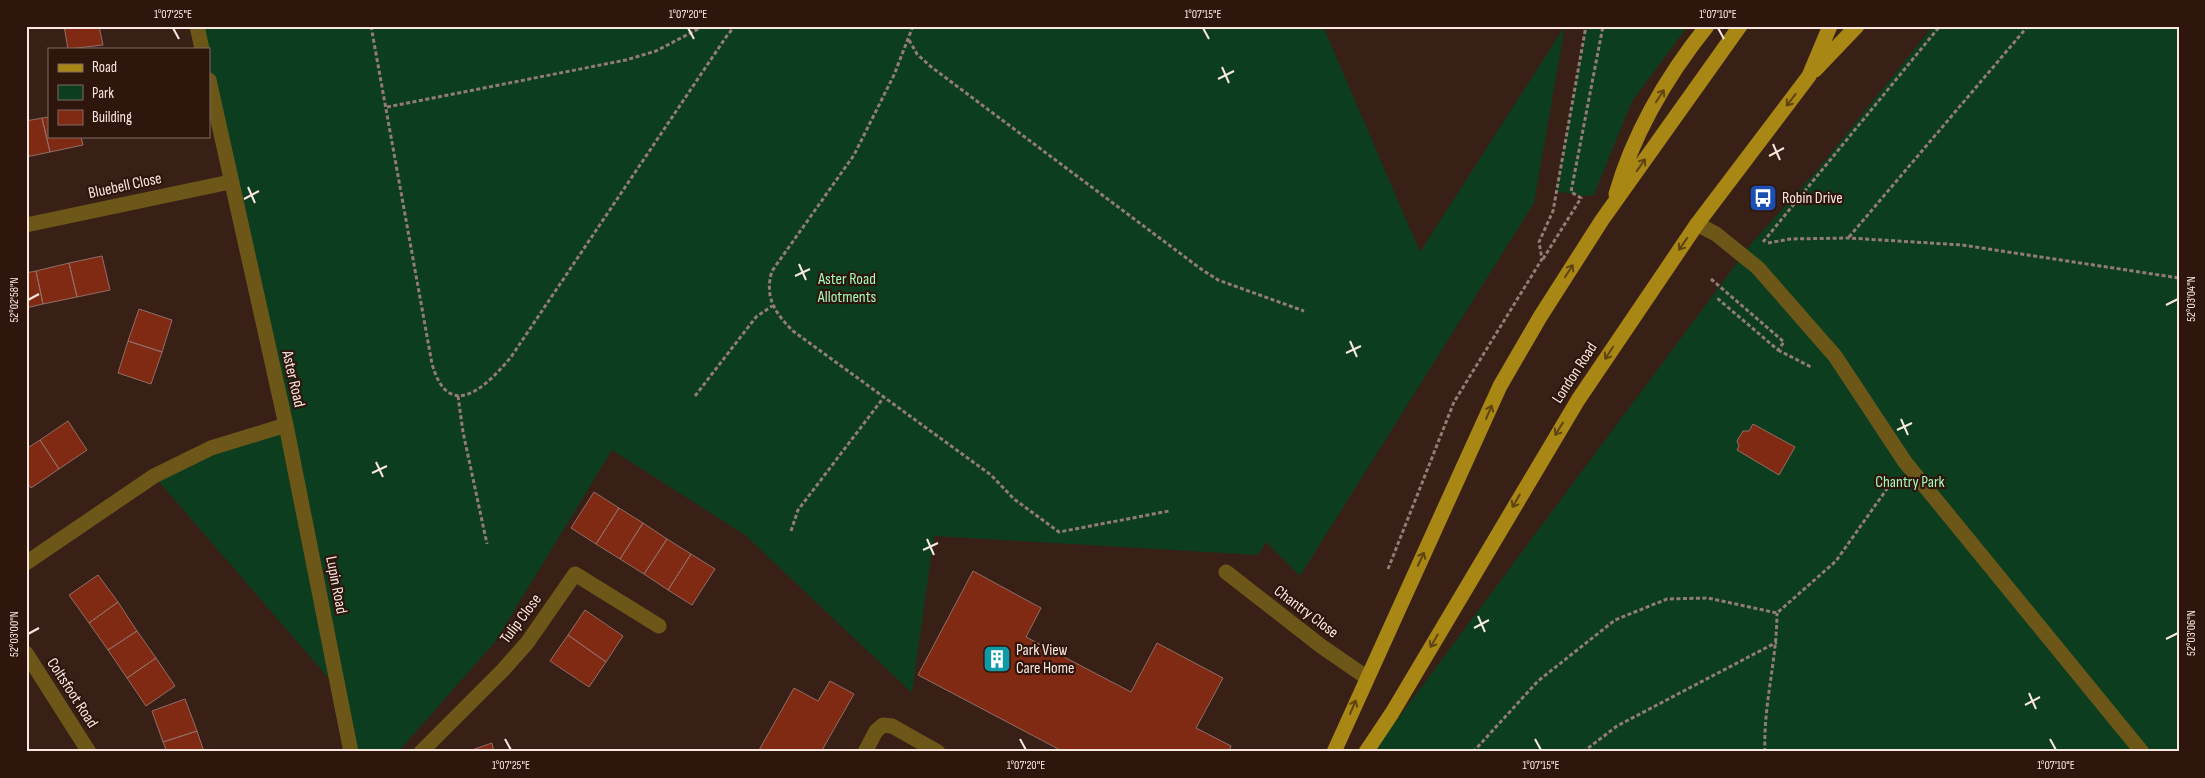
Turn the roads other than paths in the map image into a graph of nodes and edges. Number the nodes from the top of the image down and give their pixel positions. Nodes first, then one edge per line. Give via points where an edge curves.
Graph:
1 (197, 26) edge
2 (1707, 26) edge
3 (1740, 26) edge
4 (1830, 26) edge
5 (1857, 26) edge
6 (202, 48) edge
7 (1809, 76) junction
8 (210, 85) edge
9 (230, 182) junction
10 (1613, 204) junction
11 (1697, 224) junction
12 (26, 226) edge
13 (286, 425) junction
14 (26, 563) edge
15 (1226, 572) dead end
16 (659, 626) dead end
17 (26, 653) edge
18 (1366, 677) junction
19 (89, 752) edge
20 (351, 752) edge
21 (421, 752) edge
22 (865, 752) edge
23 (938, 752) edge
24 (1334, 752) edge
25 (1366, 752) edge
26 (2142, 752) edge

1 - 6 street
10 -> 2 main road via 1642,124
10 -> 3 main road
4 - 7 main road, London Road
5 - 7 main road
7 -> 11 main road, London Road
8 - 9 street, Aster Road
9 - 12 street, Bluebell Close
9 - 13 street, Aster Road
18 -> 10 main road via 1500,386
11 -> 25 main road, London Road via 1578,400
11 - 26 street via 1716,234 1758,268 1835,356 1905,462
13 - 14 street, Aster Road via 257,432 190,457 118,499
13 - 20 street, Lupin Road
15 - 18 street, Chantry Close
16 - 21 street, Tulip Close via 575,574 527,643
17 - 19 street, Coltsfoot Road
24 -> 18 main road
22 - 23 street via 883,725 892,726

